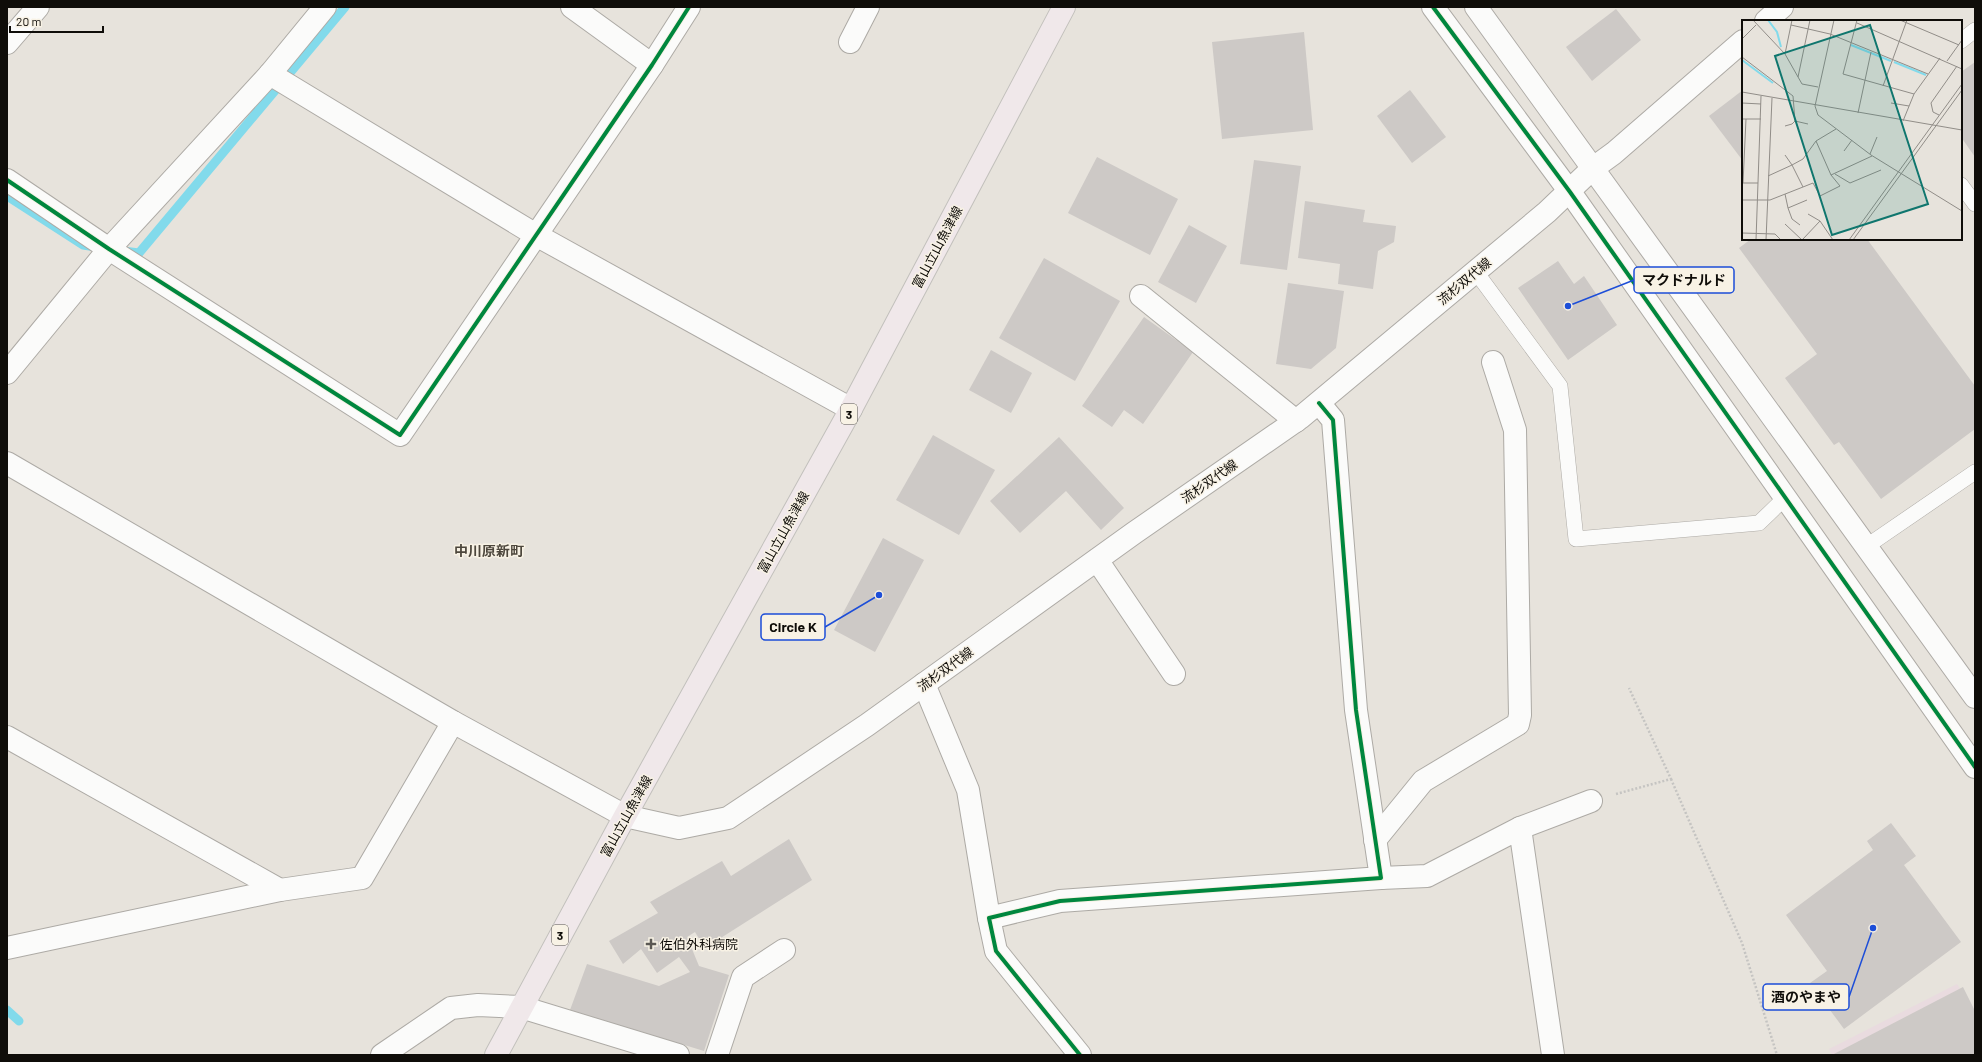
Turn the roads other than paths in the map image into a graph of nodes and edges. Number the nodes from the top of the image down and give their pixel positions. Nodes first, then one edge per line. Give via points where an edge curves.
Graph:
1 (38, 7) edge
2 (325, 7) edge
3 (572, 7) edge
4 (689, 7) edge
5 (868, 7) edge
6 (1064, 7) edge
7 (1433, 7) edge
8 (1476, 7) edge
9 (1782, 7) edge
10 (1767, 20) edge
11 (1975, 30) edge
12 (1962, 40) edge
13 (850, 42) dead end
14 (1742, 42) edge
15 (7, 44) edge
16 (652, 65) junction
17 (270, 74) junction
18 (1592, 169) junction
19 (7, 180) edge
20 (1962, 186) edge
21 (1570, 192) junction
22 (1975, 204) edge
23 (536, 235) junction
24 (109, 250) junction
25 (1476, 272) junction
26 (1141, 296) dead end
27 (1493, 362) dead end
28 (7, 373) edge
29 (1319, 402) junction
30 (851, 409) junction
31 (1296, 420) junction
32 (7, 463) edge
33 (1975, 472) edge
34 (1786, 497) junction
35 (1867, 546) junction
36 (1097, 560) junction
37 (1174, 674) dead end
38 (924, 684) junction
39 (1975, 697) edge
40 (454, 722) junction
41 (7, 736) edge
42 (1975, 767) edge
43 (1591, 801) road end
44 (625, 816) junction
45 (1520, 828) junction
46 (1376, 840) junction
47 (1381, 878) junction
48 (280, 890) junction
49 (989, 918) junction
50 (7, 948) edge
51 (784, 950) dead end
52 (521, 1007) junction
53 (382, 1055) edge
54 (496, 1055) edge
55 (678, 1055) edge
56 (717, 1055) edge
57 (1080, 1055) edge
58 (1553, 1055) edge

1 - 15 street
2 - 17 street
3 - 16 street
4 - 16 street
5 - 13 street
6 - 30 main road, 富山立山魚津線 / 3
7 - 21 street
8 - 18 street
9 - 10 street
11 - 12 lane
14 - 18 street, 流杉双代線 via 1614,153
16 - 23 street
17 - 23 street
17 - 24 street
18 - 21 street, 流杉双代線
18 - 35 street
19 - 24 street
20 - 22 lane
21 - 25 street, 流杉双代線
21 - 34 street
23 - 24 street via 400,435
23 - 30 street
24 - 28 street
25 - 29 street, 流杉双代線
25 - 34 lane via 1560,386 1576,539 1759,523
26 - 31 street
27 - 46 street via 1515,430 1520,715 1518,724 1422,780
29 - 31 street, 流杉双代線
29 - 46 street via 1333,420 1356,710
30 - 44 main road, 富山立山魚津線 / 3
31 - 36 street, 流杉双代線
32 - 40 street, 流杉双代線
33 - 35 lane
34 - 42 street
35 - 39 street
36 - 37 street
36 - 38 street, 流杉双代線
38 - 44 street, 流杉双代線 via 728,818 679,828
38 - 49 street via 968,790
40 - 44 street, 流杉双代線
40 - 48 street via 362,878
41 - 48 street
43 - 45 street
44 - 52 main road, 富山立山魚津線 / 3
45 - 47 street via 1427,876
45 - 58 street
46 - 47 street
47 - 49 street via 1060,901
48 - 50 street
49 - 57 street via 996,951
51 - 56 street via 743,977
52 - 53 street via 478,1005 451,1008
52 - 54 main road, 富山立山魚津線 / 3
52 - 55 street

